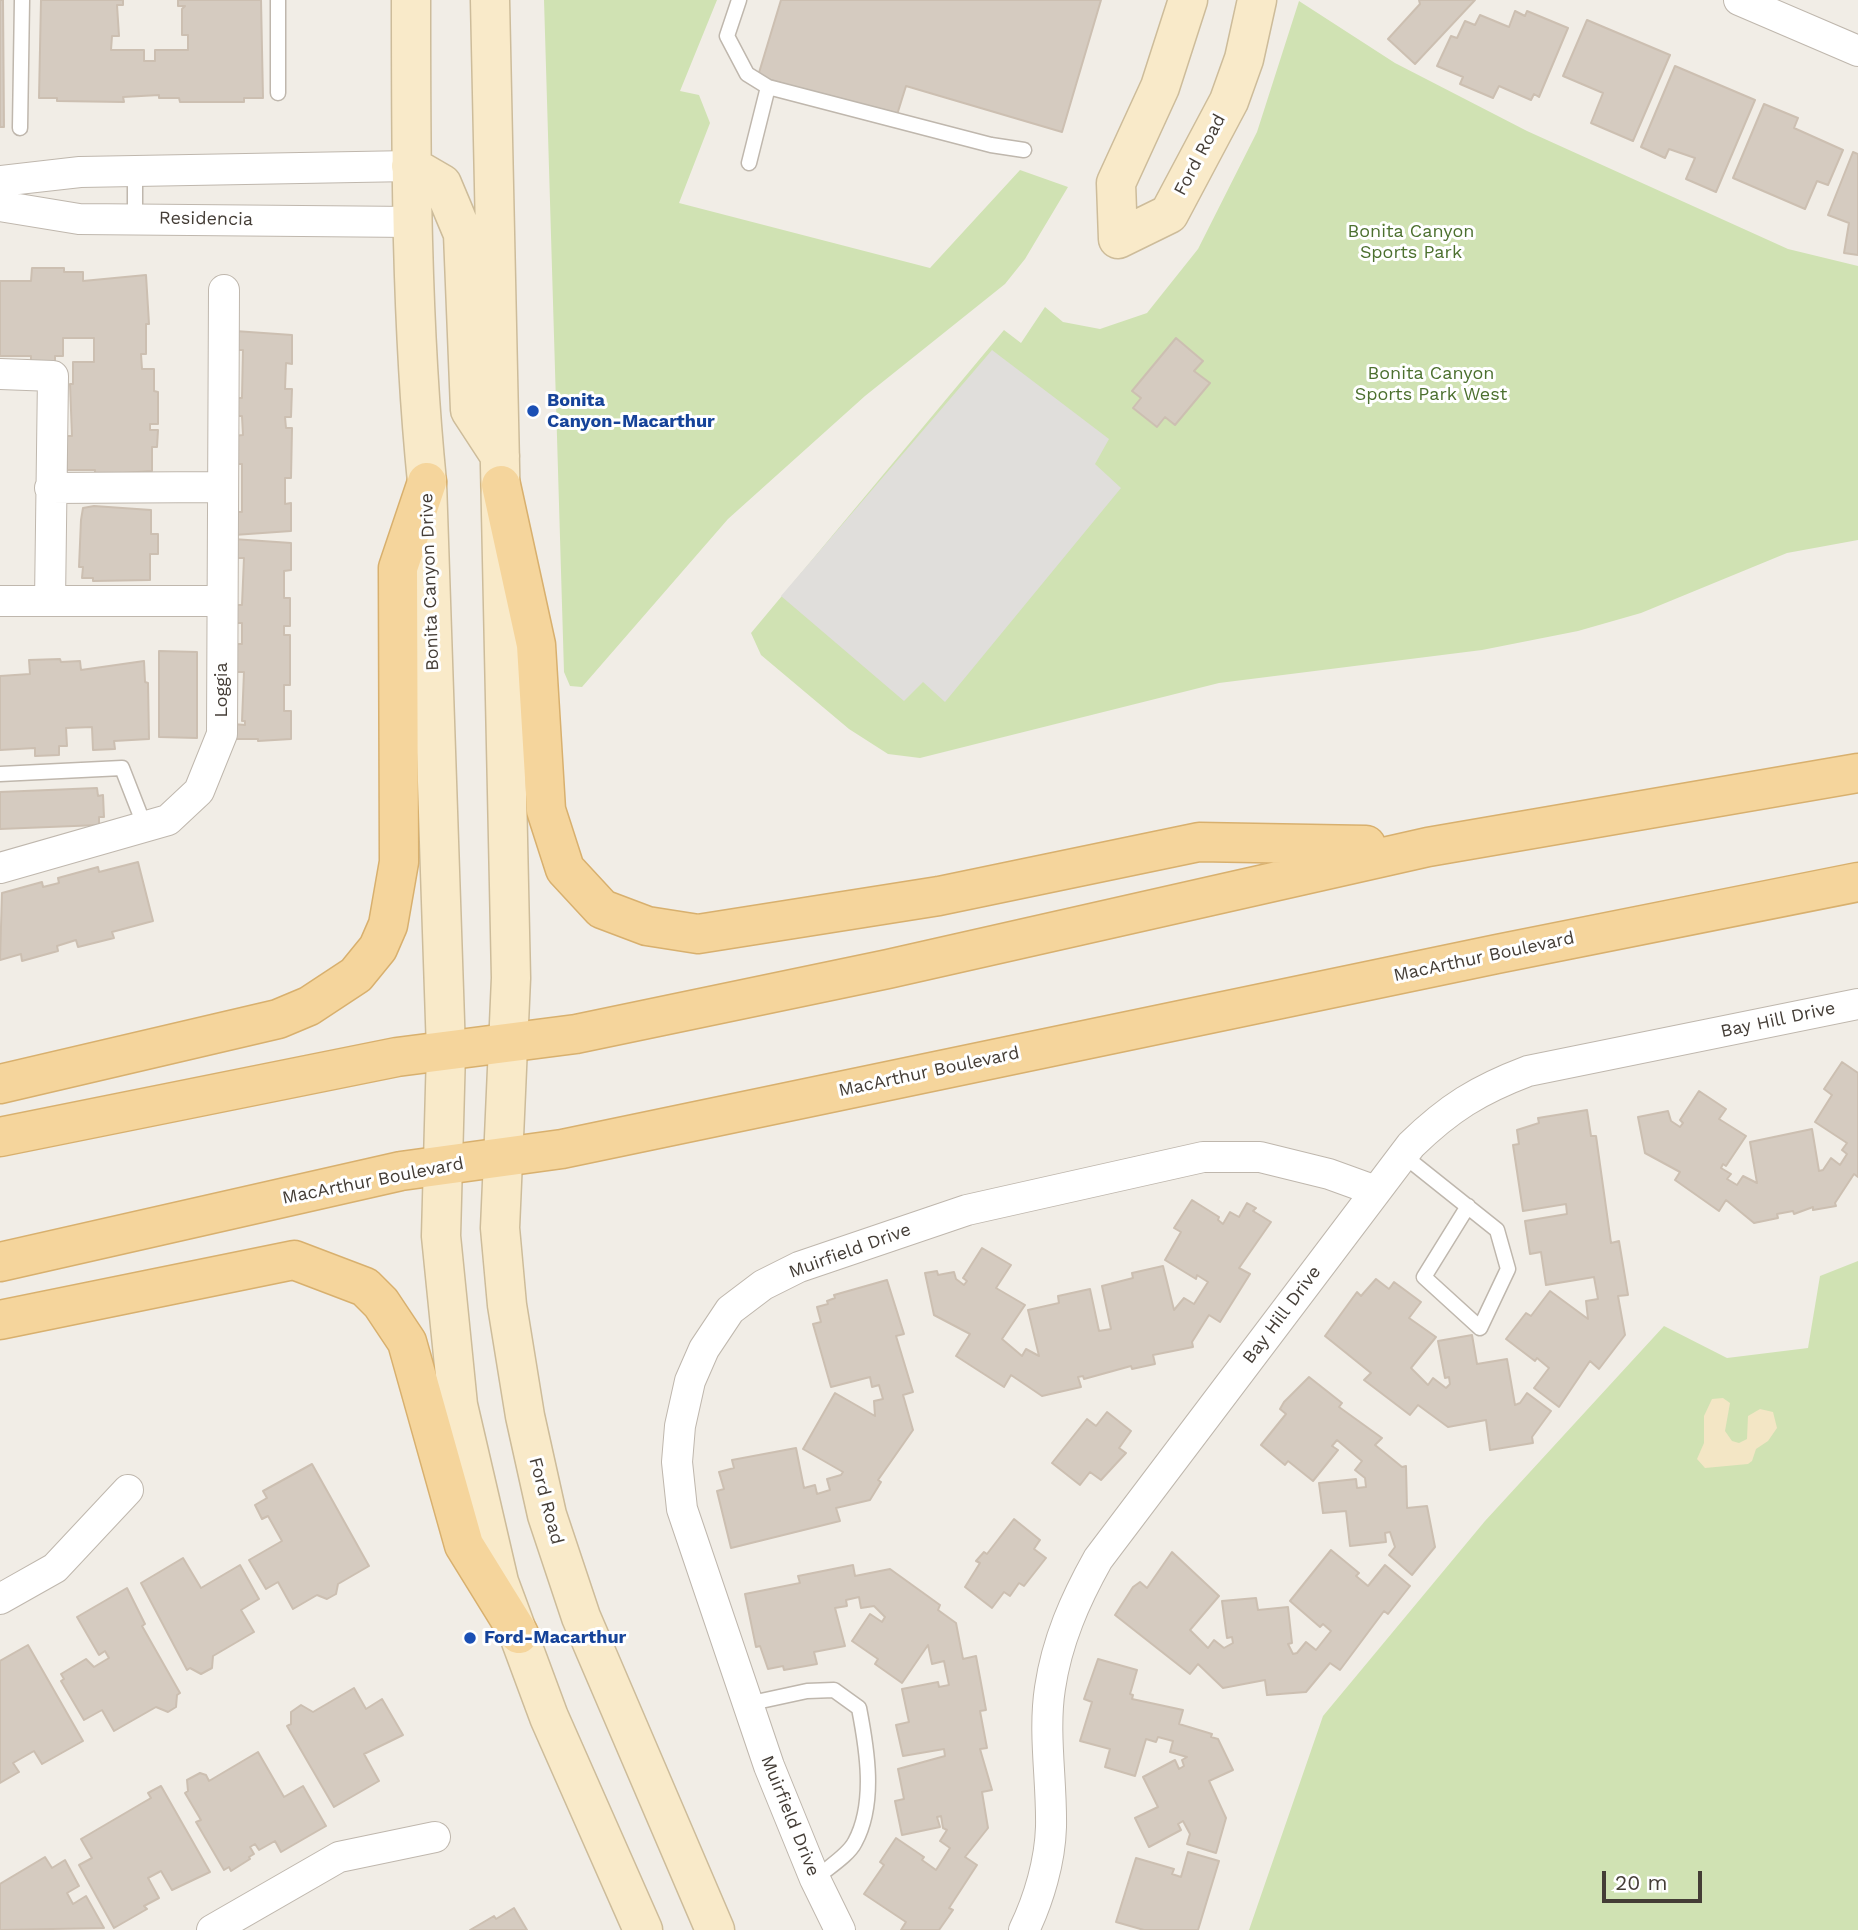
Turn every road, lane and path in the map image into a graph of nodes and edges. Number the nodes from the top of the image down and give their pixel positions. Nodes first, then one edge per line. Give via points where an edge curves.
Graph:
1 (22, 0) edge
2 (278, 0) edge
3 (411, 0) edge
4 (490, 0) edge
5 (739, 0) edge
6 (1188, 0) edge
7 (1257, 0) edge
8 (1739, 0) edge
9 (1858, 51) edge
10 (768, 87) junction
11 (278, 93) dead end
12 (20, 128) dead end
13 (1024, 150) dead end
14 (749, 163) dead end
15 (411, 166) junction
16 (135, 172) junction
17 (0, 181) edge
18 (0, 206) edge
19 (135, 218) junction
20 (413, 222) junction
21 (224, 290) dead end
22 (0, 374) edge
23 (500, 471) junction
24 (427, 482) junction
25 (221, 487) junction
26 (50, 488) junction
27 (0, 601) edge
28 (50, 601) junction
29 (222, 601) junction
30 (1858, 773) edge
31 (0, 774) edge
32 (145, 827) junction
33 (1428, 846) junction
34 (0, 868) edge
35 (1858, 882) edge
36 (1858, 1004) edge
37 (508, 1044) junction
38 (446, 1051) junction
39 (0, 1084) edge
40 (0, 1137) edge
41 (1404, 1155) junction
42 (502, 1158) junction
43 (443, 1164) junction
44 (1377, 1191) junction
45 (1468, 1206) junction
46 (0, 1262) edge
47 (0, 1320) edge
48 (128, 1490) dead end
49 (0, 1599) edge
50 (519, 1634) junction
51 (747, 1704) junction
52 (435, 1838) dead end
53 (815, 1879) junction
54 (212, 1930) edge
55 (643, 1930) edge
56 (715, 1930) edge
57 (840, 1930) edge
58 (1024, 1930) edge

1 - 12 lane
2 - 11 lane
3 - 15 main road, Bonita Canyon Drive
4 - 23 main road
5 - 10 lane via 727,36 747,74
6 - 7 main road, Ford Road via 1160,87 1116,183 1118,239 1169,214 1229,101
8 - 9 street
10 - 13 lane
10 - 14 lane
15 - 16 street
15 - 20 main road, Bonita Canyon Drive
15 - 23 main road via 442,184 463,234 470,410
16 - 17 street via 80,172
16 - 19 lane
18 - 19 street, Residencia via 58,217
19 - 20 street, Residencia
20 - 24 main road, Bonita Canyon Drive via 418,397
21 - 25 street, Loggia
22 - 26 street via 53,376
23 - 33 main road via 536,645 546,810 565,869 602,909 647,926 698,934 939,896 1199,842
23 - 37 main road via 511,978
24 - 38 main road, Bonita Canyon Drive
24 - 39 main road via 398,568 399,862 378,948 339,989 278,1019
25 - 26 street
25 - 29 street, Loggia
26 - 28 street
27 - 28 street
28 - 29 street
29 - 32 street, Loggia via 222,734 199,791 168,820
30 - 33 main road
31 - 32 lane via 122,768
32 - 34 street, Loggia
33 - 37 main road via 888,969
35 - 42 main road, MacArthur Boulevard
36 - 41 street, Bay Hill Drive via 1528,1071 1484,1088 1444,1113
37 - 38 main road
37 - 42 main road, Ford Road
38 - 40 main road
38 - 43 main road, Bonita Canyon Drive
41 - 44 street, Bay Hill Drive
41 - 45 lane
42 - 43 main road, MacArthur Boulevard
42 - 56 main road, Ford Road via 500,1228 507,1305 547,1515 581,1617
43 - 46 main road, MacArthur Boulevard
43 - 50 main road via 442,1236 458,1405 499,1582
44 - 51 street, Muirfield Drive via 1261,1157 1203,1157 967,1210 799,1267 763,1285 730,1310 704,1349 690,1381 677,1462 682,1509
44 - 58 street, Bay Hill Drive via 1098,1559 1075,1600 1049,1690 1051,1829 1045,1872
45 - 45 lane via 1497,1230 1508,1269 1480,1328 1424,1277
47 - 50 main road via 294,1260 365,1287 407,1342 464,1545
48 - 49 street via 55,1568
50 - 55 main road via 549,1717
51 - 53 street, Muirfield Drive
51 - 53 lane via 834,1690 859,1708 866,1746 866,1807 855,1843
52 - 54 street via 339,1857
53 - 57 street, Muirfield Drive

